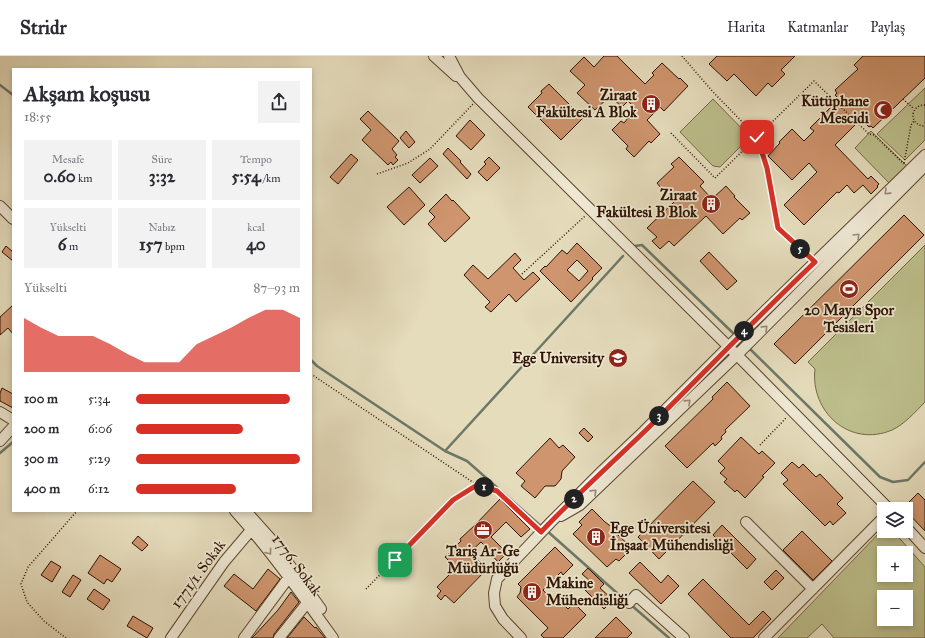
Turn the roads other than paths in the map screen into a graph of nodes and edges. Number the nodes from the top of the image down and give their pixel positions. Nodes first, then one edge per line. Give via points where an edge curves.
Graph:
1 (434, 56) edge
2 (449, 56) edge
3 (467, 87) junction
4 (925, 155) edge
5 (925, 166) edge
6 (904, 182) junction
7 (0, 206) edge
8 (0, 211) edge
9 (12, 219) edge
10 (12, 219) edge
11 (728, 346) junction
12 (737, 355) junction
13 (0, 412) edge
14 (12, 419) edge
15 (12, 428) edge
16 (648, 434) junction
17 (0, 441) edge
18 (887, 502) edge
19 (236, 512) edge
20 (247, 512) edge
21 (746, 522) dead end
22 (877, 524) edge
23 (252, 529) junction
24 (913, 535) edge
25 (925, 548) edge
26 (289, 577) junction
27 (812, 589) junction
28 (307, 603) junction
29 (629, 603) dead end
30 (330, 636) edge
31 (171, 638) edge
32 (244, 638) edge
33 (279, 638) edge
34 (342, 638) edge
35 (521, 638) edge
36 (684, 638) edge
37 (764, 638) edge

1 - 3 street
2 - 3 street
3 - 11 street
4 - 6 street via 909,165
5 - 6 street
6 -> 11 street via 815,262
12 -> 6 street
7 - 9 street
8 - 10 street
11 - 12 street
11 - 16 street
16 -> 12 street
12 - 18 street
13 - 14 street
15 - 17 street
16 - 35 street via 580,506 546,527 498,579 494,593 495,606
19 - 23 street, 1776. Sokak
20 - 34 street, 1776. Sokak via 271,539
21 - 27 street
22 - 27 street
23 -> 26 street, 1776. Sokak
23 - 31 street, 1771/1. Sokak via 224,562
24 - 25 street
26 - 28 street, 1776. Sokak
26 - 32 street
27 - 37 street
28 - 30 street, 1776. Sokak
28 - 33 street
29 - 36 street via 636,595

